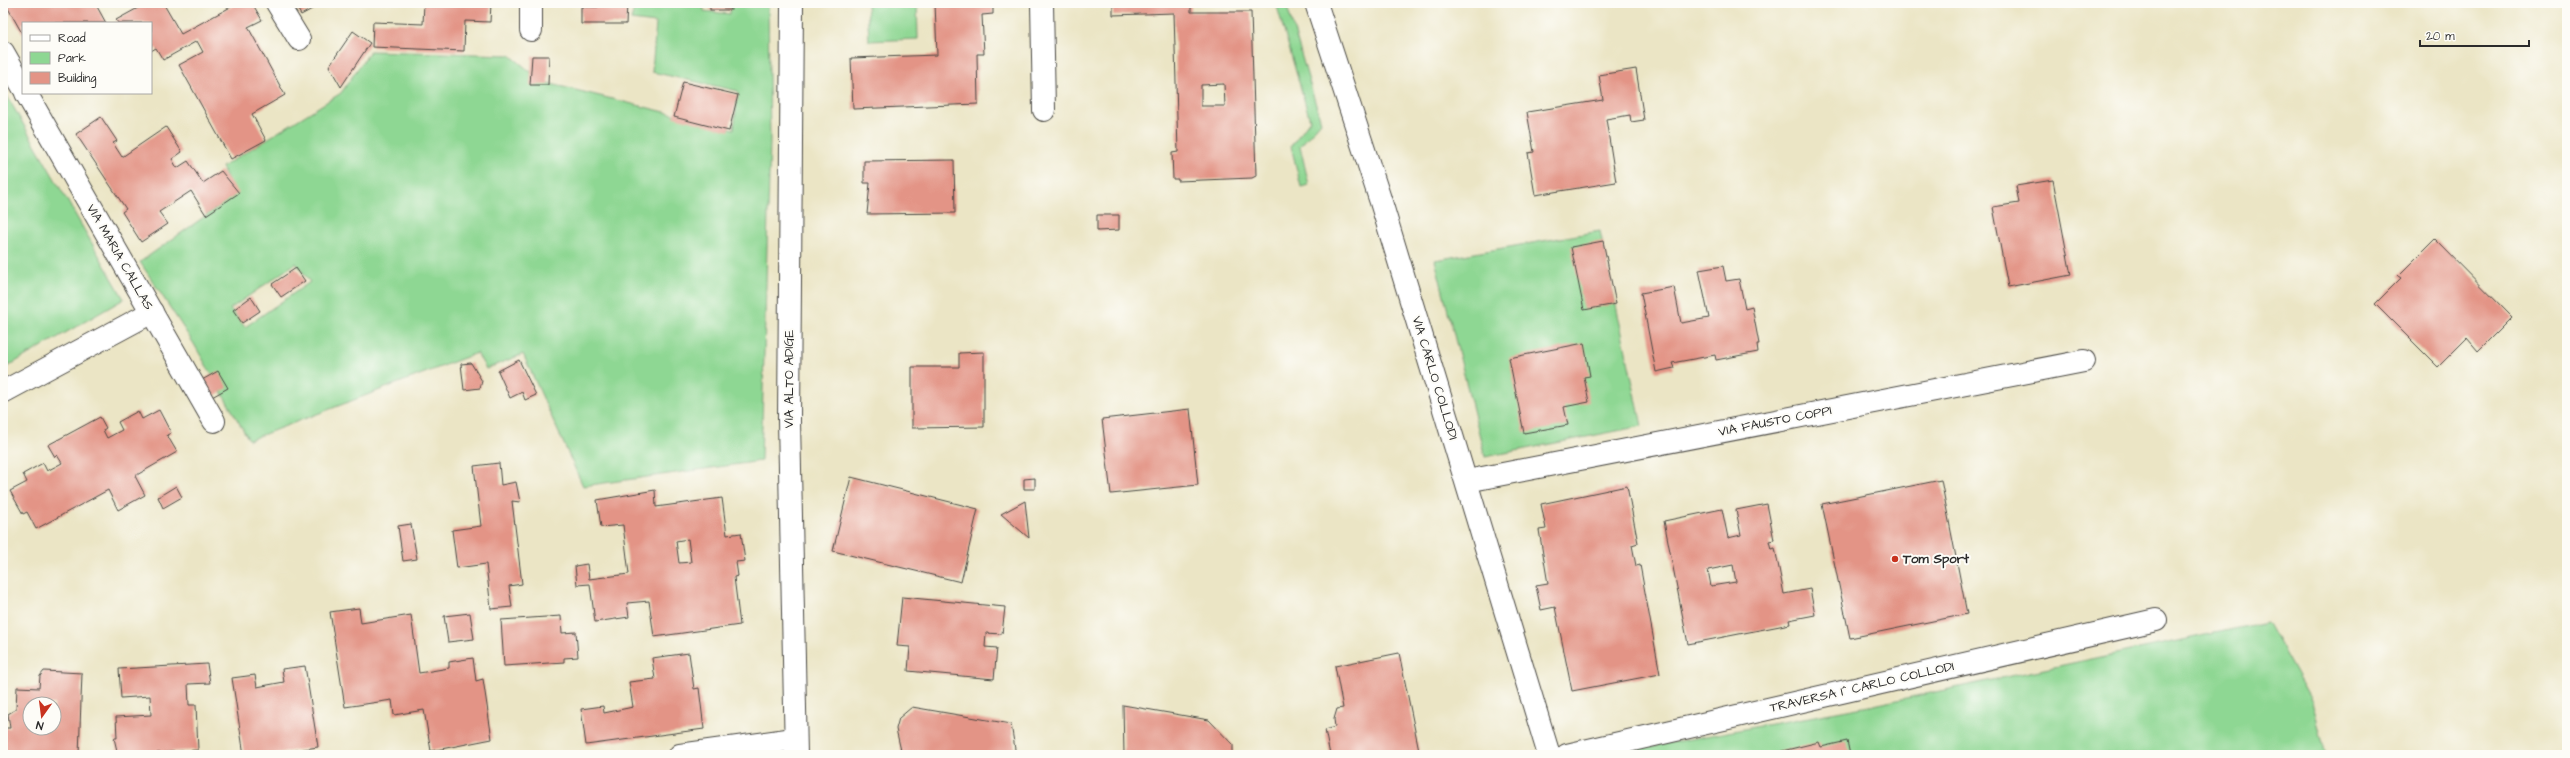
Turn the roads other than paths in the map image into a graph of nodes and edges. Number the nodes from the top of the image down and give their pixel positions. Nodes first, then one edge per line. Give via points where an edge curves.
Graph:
1 (277, 3) edge
2 (531, 3) edge
3 (792, 3) edge
4 (1042, 3) edge
5 (1316, 3) edge
6 (531, 30) dead end
7 (299, 39) dead end
8 (3, 52) edge
9 (22, 85) edge
10 (27, 94) edge
11 (1044, 110) dead end
12 (152, 312) junction
13 (2084, 361) dead end
14 (3, 392) edge
15 (214, 421) dead end
16 (1467, 482) junction
17 (2156, 620) dead end
18 (795, 747) edge
19 (680, 755) edge
20 (1549, 755) edge
21 (1567, 755) edge

1 - 7 street
2 - 6 street
3 - 18 street, VIA ALTO ADIGE via 788,421
4 - 11 street
5 - 16 street, VIA CARLO COLLODI
8 - 9 street
10 - 12 street, VIA MARIA CALLAS
12 - 14 street
12 - 15 street, VIA MARIA CALLAS
13 - 16 street, VIA FAUSTO COPPI
16 - 20 street, VIA CARLO COLLODI
17 - 21 street, TRAVERSA I^ CARLO COLLODI
18 - 19 street

